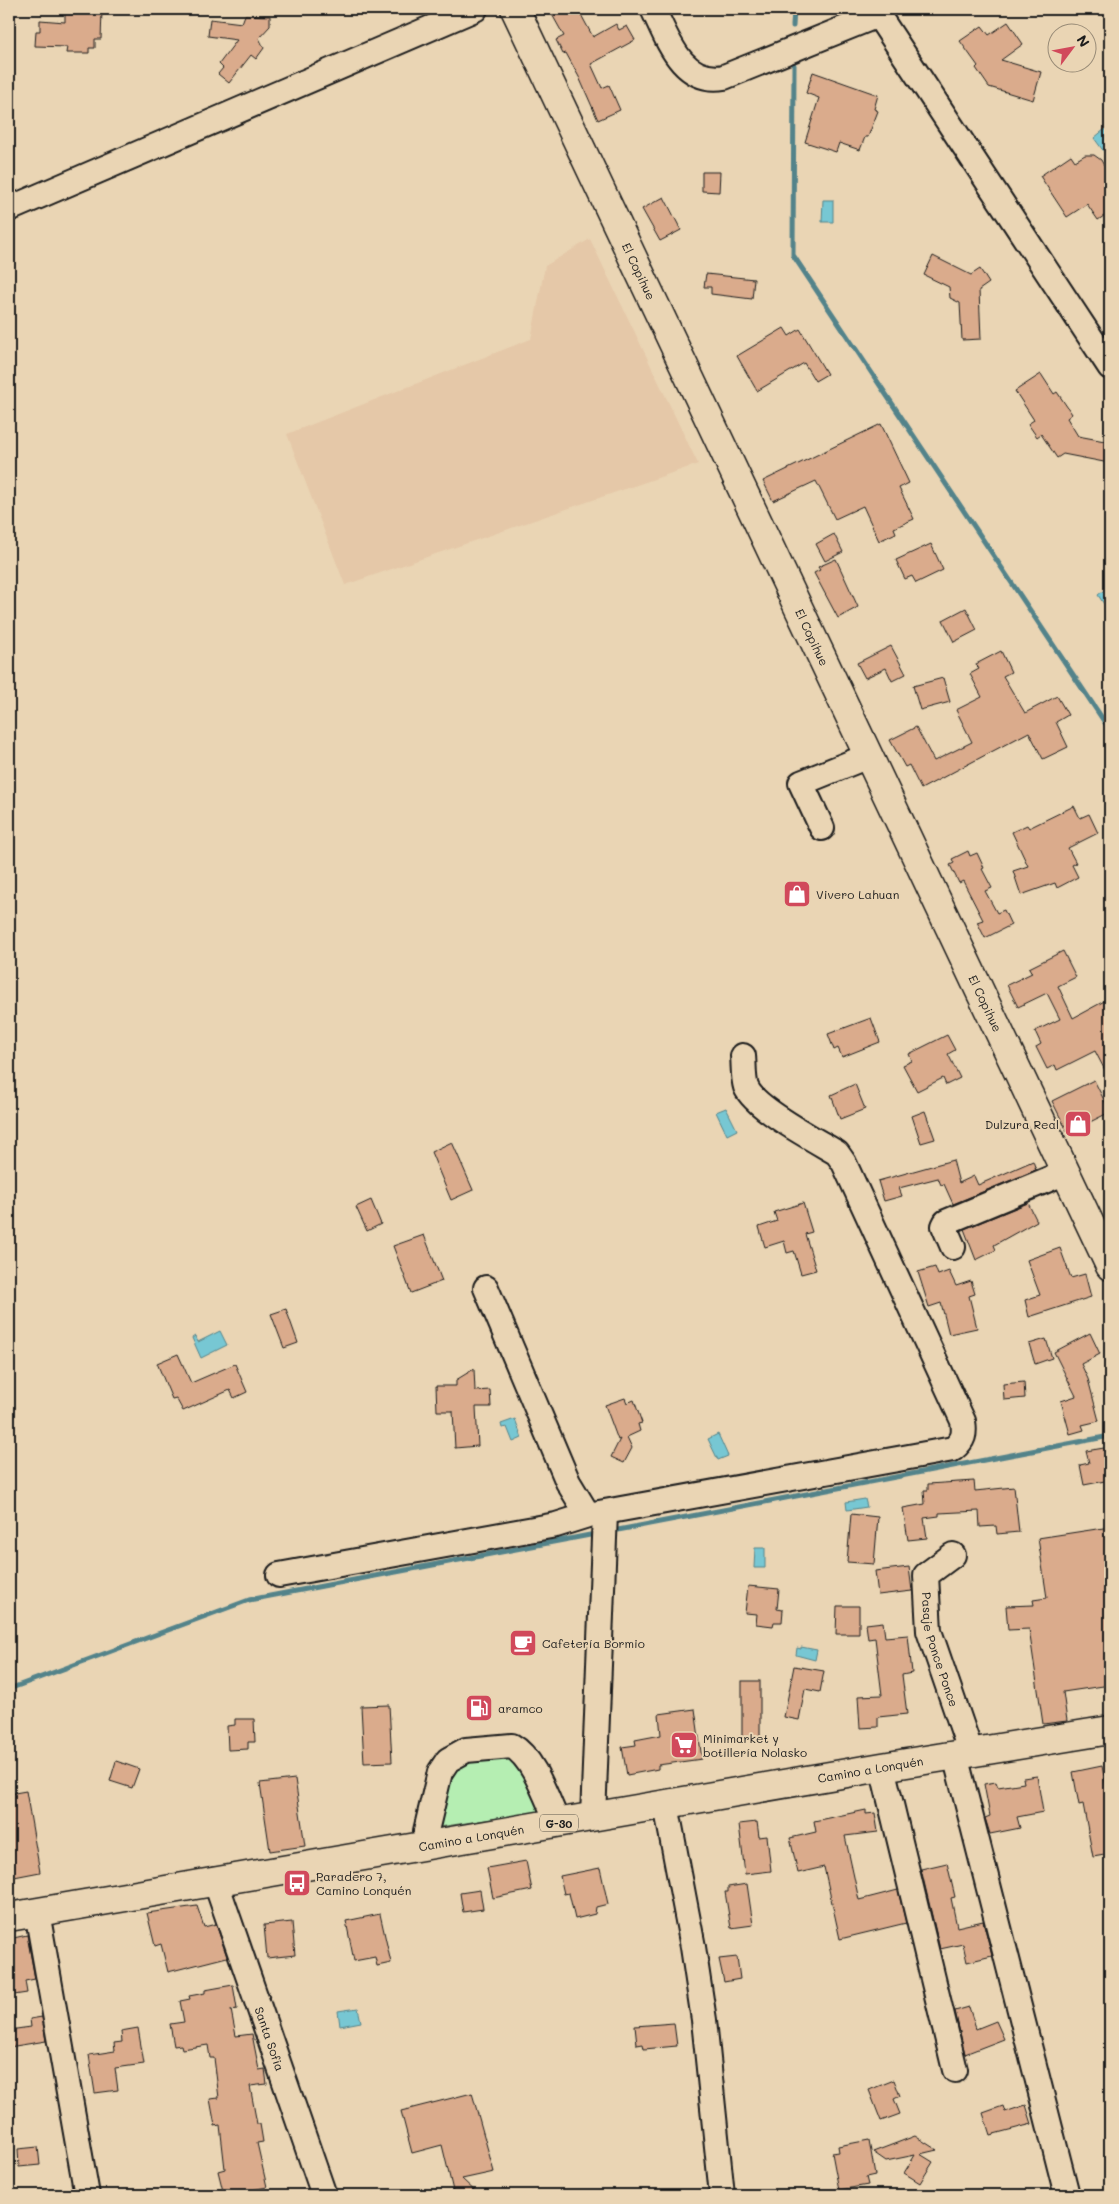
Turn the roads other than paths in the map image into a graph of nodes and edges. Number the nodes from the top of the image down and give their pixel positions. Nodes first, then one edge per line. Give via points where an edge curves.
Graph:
1 (475, 9) edge
2 (515, 9) edge
3 (652, 9) edge
4 (886, 12) edge
5 (9, 209) edge
6 (1110, 367) edge
7 (868, 756) junction
8 (822, 828) dead end
9 (743, 1056) dead end
10 (1066, 1172) junction
11 (953, 1247) dead end
12 (1110, 1266) edge
13 (486, 1288) dead end
14 (597, 1514) junction
15 (953, 1555) dead end
16 (279, 1575) dead end
17 (1110, 1730) edge
18 (963, 1754) junction
19 (882, 1767) junction
20 (666, 1805) junction
21 (593, 1817) junction
22 (558, 1823) junction
23 (426, 1845) junction
24 (215, 1880) junction
25 (37, 1912) junction
26 (9, 1917) edge
27 (955, 2070) dead end
28 (87, 2195) edge
29 (324, 2195) edge
30 (722, 2195) edge
31 (1067, 2195) edge

1 - 5 street
2 - 7 main road, El Copihue
3 - 4 street via 683,63 698,75 711,79 724,77
4 - 6 street
7 - 8 street via 802,783
7 - 10 main road, El Copihue
9 - 14 street via 746,1088 754,1097 767,1110 837,1153 844,1163 965,1432 960,1443 953,1448
10 - 11 street via 946,1222 944,1226
10 - 12 main road, El Copihue
13 - 14 street via 568,1482
14 - 16 street via 556,1525
14 - 21 street
15 - 18 street, Pasaje Ponce Ponce via 926,1575 929,1631
17 - 18 main road, Camino a Lonquén / G-30
18 - 19 main road, Camino a Lonquén / G-30
18 - 31 street
19 - 20 main road, Camino a Lonquén / G-30
19 - 27 street
20 - 21 main road, Camino a Lonquén / G-30
20 - 30 street via 692,1937 704,2020
21 - 22 main road, Camino a Lonquén / G-30
22 - 23 main road, Camino a Lonquén / G-30
22 - 23 street via 528,1760 517,1749 512,1746 466,1750 448,1760 440,1772 426,1831
23 - 24 main road, Camino a Lonquén / G-30
24 - 25 main road, Camino a Lonquén / G-30
24 - 29 street, Santa Sofia
25 - 26 main road, Camino a Lonquén / G-30
25 - 28 street

